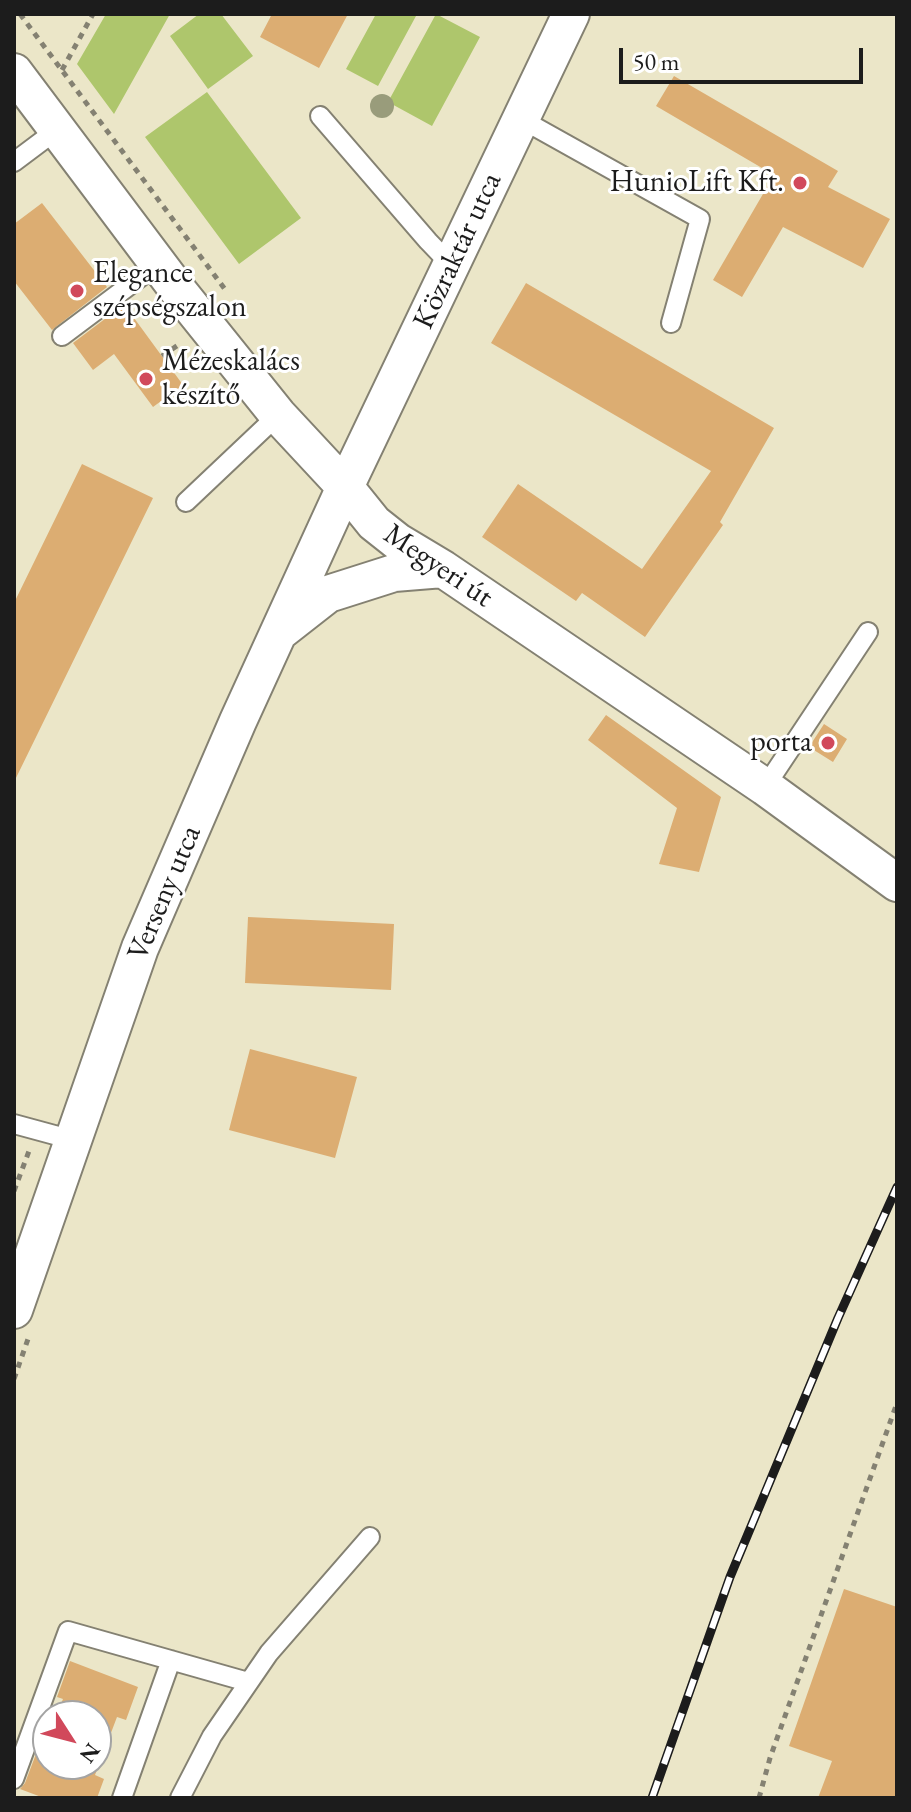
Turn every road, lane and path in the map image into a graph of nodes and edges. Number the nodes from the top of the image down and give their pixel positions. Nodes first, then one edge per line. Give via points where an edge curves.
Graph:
1 (20, 14) edge
2 (93, 14) edge
3 (571, 14) edge
4 (62, 70) junction
5 (14, 72) edge
6 (320, 116) dead end
7 (521, 119) junction
8 (58, 129) junction
9 (14, 162) edge
10 (158, 264) junction
11 (451, 265) junction
12 (232, 299) dead end
13 (671, 323) dead end
14 (62, 336) dead end
15 (278, 415) junction
16 (345, 487) junction
17 (186, 502) dead end
18 (443, 569) junction
19 (868, 632) dead end
20 (278, 634) junction
21 (765, 787) junction
22 (897, 883) edge
23 (14, 1124) edge
24 (73, 1140) junction
25 (21, 1323) edge
26 (14, 1379) edge
27 (897, 1403) edge
28 (370, 1537) dead end
29 (171, 1660) junction
30 (248, 1682) junction
31 (14, 1779) edge
32 (122, 1798) edge
33 (180, 1798) edge
34 (759, 1798) edge

1 - 4 path
2 - 4 path
3 - 7 street, Közraktár utca
4 - 12 path
5 - 8 street, Megyeri út
6 - 11 lane
7 - 11 street, Közraktár utca
7 - 13 lane via 700,219
8 - 9 lane
8 - 10 street, Megyeri út
10 - 14 lane
10 - 15 street, Megyeri út
11 - 16 street, Közraktár utca
15 - 16 street, Megyeri út
15 - 17 lane
16 - 18 street, Megyeri út via 374,523
16 - 20 street, Verseny utca
18 - 20 street via 394,573 328,594
18 - 21 street, Megyeri út
19 - 21 lane
20 - 24 street, Verseny utca via 140,948
21 - 22 street, Megyeri út
23 - 24 lane
24 - 25 street, Verseny utca
25 - 26 path
27 - 34 path
28 - 30 lane
29 - 30 lane
29 - 31 lane via 68,1631
29 - 32 lane
30 - 33 lane

